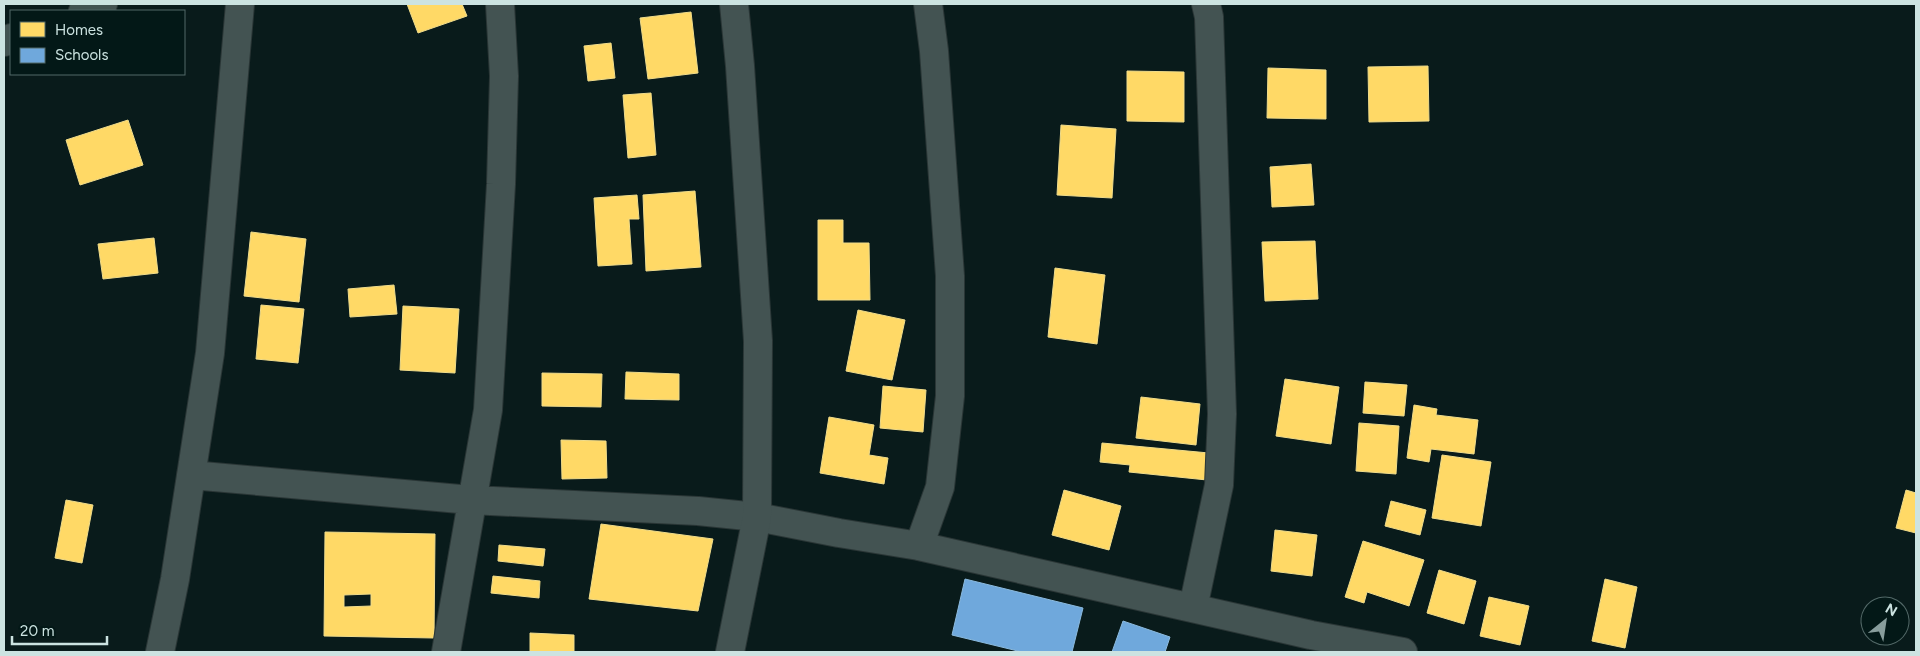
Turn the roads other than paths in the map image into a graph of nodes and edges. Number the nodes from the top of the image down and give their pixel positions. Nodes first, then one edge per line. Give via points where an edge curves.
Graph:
1 (103, 4) edge
2 (240, 4) edge
3 (500, 4) edge
4 (734, 4) edge
5 (928, 4) edge
6 (1206, 4) edge
7 (86, 10) edge
8 (191, 475) junction
9 (470, 500) junction
10 (758, 517) junction
11 (919, 546) junction
12 (1193, 608) junction
13 (160, 652) edge
14 (446, 652) edge
15 (730, 652) edge
16 (1403, 652) edge

1 - 7 street
2 - 8 street via 210,352
3 - 9 street via 504,86 488,401
4 - 10 street via 758,341
5 - 11 street via 950,276 950,396 940,487
6 - 12 street via 1210,17 1222,414 1219,485
8 - 9 street
8 - 13 street
9 - 10 street
9 - 14 street
10 - 11 street
10 - 15 street
11 - 12 street
12 - 16 street

